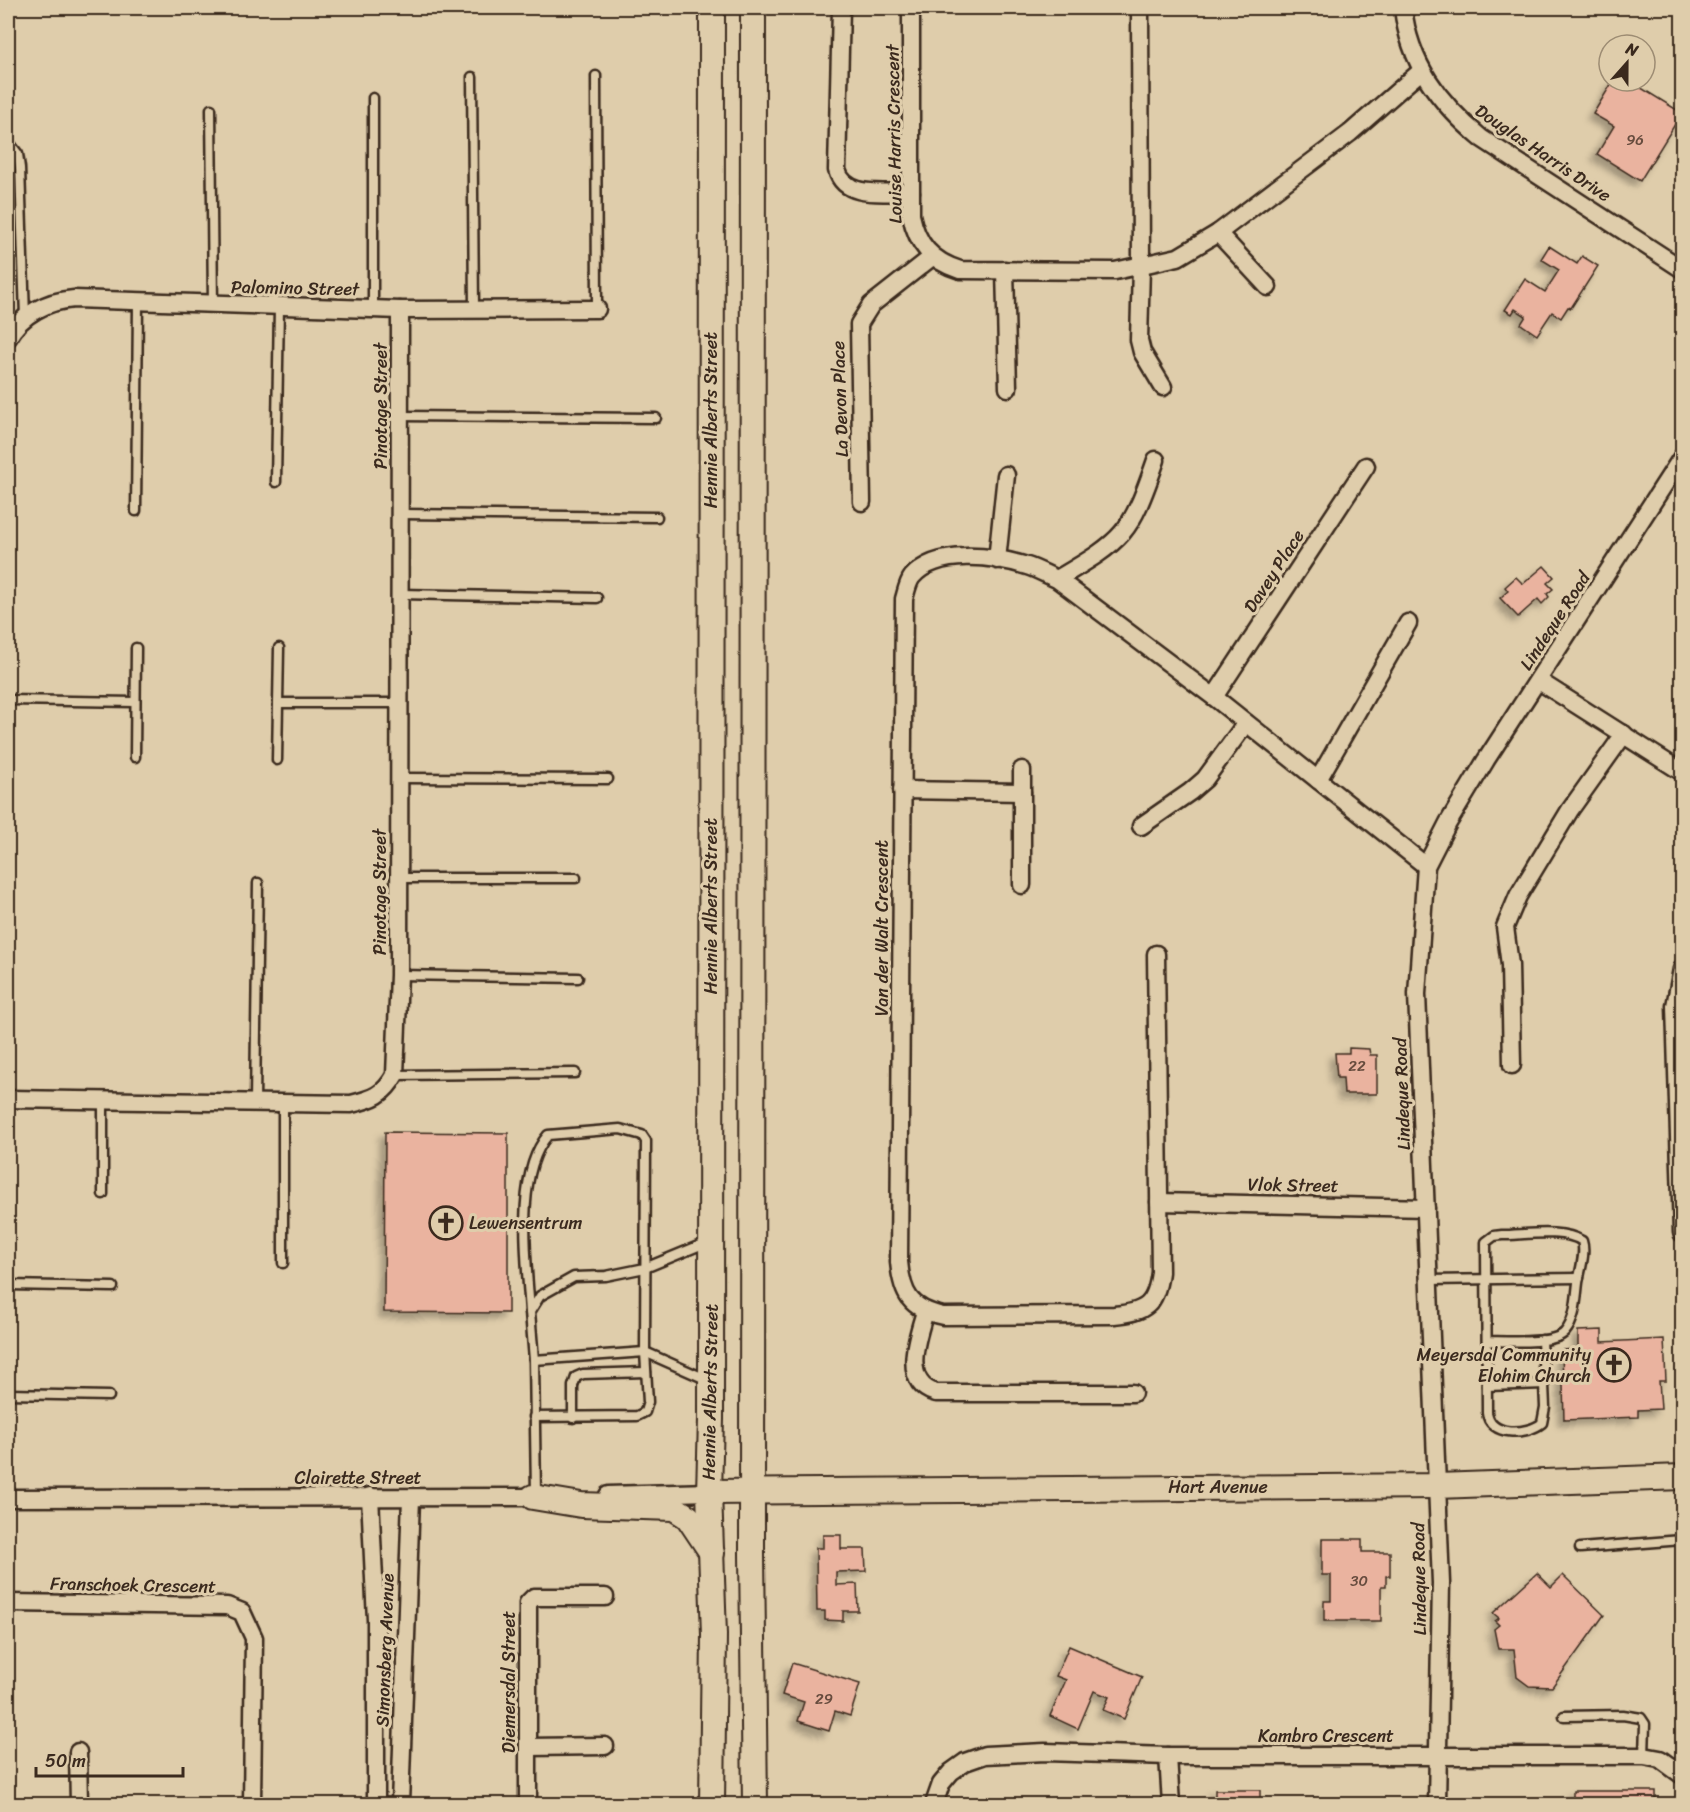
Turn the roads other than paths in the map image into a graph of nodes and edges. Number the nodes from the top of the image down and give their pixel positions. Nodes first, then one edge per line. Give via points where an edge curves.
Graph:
1 (712, 8) edge
2 (753, 8) edge
3 (841, 8) edge
4 (911, 8) edge
5 (1140, 8) edge
6 (1403, 8) edge
7 (1421, 71) junction
8 (596, 76) dead end
9 (472, 77) dead end
10 (373, 98) dead end
11 (211, 109) dead end
12 (8, 141) edge
13 (911, 192) junction
14 (1218, 233) junction
15 (932, 257) junction
16 (1141, 267) junction
17 (1683, 269) edge
18 (1005, 270) junction
19 (1268, 287) dead end
20 (138, 303) junction
21 (213, 306) junction
22 (279, 308) junction
23 (373, 309) junction
24 (474, 309) junction
25 (597, 309) joint
26 (400, 310) junction
27 (25, 317) junction
28 (9, 331) edge
29 (1162, 387) dead end
30 (1008, 388) dead end
31 (400, 416) junction
32 (656, 418) dead end
33 (1683, 457) edge
34 (1156, 460) dead end
35 (1366, 466) dead end
36 (1006, 475) dead end
37 (276, 482) dead end
38 (862, 502) dead end
39 (136, 511) dead end
40 (400, 514) junction
41 (657, 517) dead end
42 (997, 560) junction
43 (1057, 579) junction
44 (400, 594) junction
45 (597, 598) dead end
46 (1408, 623) dead end
47 (136, 648) dead end
48 (279, 648) dead end
49 (1539, 681) junction
50 (1214, 697) junction
51 (8, 700) edge
52 (135, 702) junction
53 (278, 703) junction
54 (400, 703) junction
55 (1246, 723) junction
56 (1624, 734) junction
57 (135, 757) dead end
58 (277, 760) dead end
59 (1022, 770) dead end
60 (1683, 772) edge
61 (400, 778) junction
62 (608, 779) dead end
63 (1318, 780) junction
64 (902, 790) junction
65 (1022, 792) junction
66 (1141, 826) dead end
67 (1426, 866) junction
68 (400, 878) junction
69 (576, 878) dead end
70 (258, 883) dead end
71 (1022, 885) dead end
72 (1156, 954) dead end
73 (1683, 969) edge
74 (399, 975) junction
75 (578, 978) dead end
76 (1512, 1065) dead end
77 (575, 1073) dead end
78 (394, 1075) junction
79 (8, 1100) edge
80 (103, 1101) junction
81 (255, 1102) junction
82 (283, 1103) junction
83 (103, 1194) dead end
84 (1159, 1202) junction
85 (1426, 1208) junction
86 (1683, 1233) edge
87 (711, 1241) junction
88 (283, 1263) dead end
89 (645, 1268) junction
90 (1579, 1278) junction
91 (1429, 1280) junction
92 (1485, 1280) junction
93 (8, 1286) edge
94 (112, 1287) dead end
95 (530, 1312) junction
96 (925, 1312) junction
97 (1542, 1340) junction
98 (1487, 1341) junction
99 (645, 1352) junction
100 (534, 1360) junction
101 (646, 1372) junction
102 (711, 1382) junction
103 (1544, 1384) junction
104 (1487, 1386) junction
105 (1133, 1393) dead end
106 (8, 1395) edge
107 (109, 1396) dead end
108 (534, 1417) junction
109 (573, 1418) junction
110 (1683, 1477) edge
111 (1437, 1486) junction
112 (709, 1492) junction
113 (754, 1492) junction
114 (370, 1496) junction
115 (534, 1497) junction
116 (8, 1498) edge
117 (411, 1498) junction
118 (1683, 1540) edge
119 (1580, 1548) dead end
120 (713, 1555) junction
121 (605, 1597) dead end
122 (8, 1603) edge
123 (1564, 1716) dead end
124 (605, 1746) dead end
125 (528, 1747) junction
126 (78, 1752) dead end
127 (1168, 1756) junction
128 (1437, 1756) junction
129 (1644, 1756) junction
130 (1683, 1776) edge
131 (376, 1803) edge
132 (79, 1804) edge
133 (252, 1804) edge
134 (400, 1804) edge
135 (528, 1804) edge
136 (712, 1804) edge
137 (755, 1804) edge
138 (934, 1804) edge
139 (1171, 1804) edge
140 (1437, 1804) edge

1 - 87 street, Hennie Alberts Street
2 - 113 street
3 - 13 street via 837,170 840,181 858,191
4 - 13 street, Louise Harris Crescent
5 - 16 street
6 - 7 street, Douglas Harris Drive via 1412,52
7 - 14 street, Louise Harris Crescent via 1350,133
7 - 17 street, Douglas Harris Drive via 1457,118 1481,138
8 - 25 lane
9 - 24 lane
10 - 23 lane
11 - 21 lane
12 - 27 lane via 18,154 20,168
13 - 15 street, Louise Harris Crescent via 914,231
14 - 16 street, Louise Harris Crescent via 1178,258
14 - 19 street
15 - 18 street, Louise Harris Crescent via 960,270
15 - 38 street, La Devon Place via 871,306 859,324
16 - 18 street, Louise Harris Crescent via 1115,271
16 - 29 street via 1138,340
18 - 30 street
20 - 21 street, Palomino Street
20 - 27 street, Palomino Street via 64,300
20 - 39 lane
21 - 22 street, Palomino Street
22 - 23 street, Palomino Street
22 - 37 lane
23 - 26 street, Palomino Street
24 - 25 street, Palomino Street
24 - 26 street, Palomino Street
26 - 31 street, Pinotage Street
27 - 28 street, Palomino Street
31 - 32 lane
31 - 40 street, Pinotage Street
33 - 49 street, Lindeque Road
34 - 43 street via 1140,506 1122,536
35 - 50 street, Davey Place
36 - 42 street
40 - 41 lane
40 - 44 street, Pinotage Street
42 - 43 street, Van der Walt Crescent via 1028,566
42 - 64 street, Van der Walt Crescent via 942,560 927,565 911,578 903,598
43 - 50 street, Van der Walt Crescent
44 - 45 lane
44 - 54 street, Pinotage Street
46 - 63 street
47 - 52 lane
48 - 53 lane
49 - 56 street
49 - 67 street, Lindeque Road via 1448,823
50 - 55 street, Van der Walt Crescent
51 - 52 lane
52 - 57 lane
53 - 54 lane
53 - 58 lane
54 - 61 street, Pinotage Street
55 - 63 street, Van der Walt Crescent
55 - 66 street via 1191,792
56 - 60 street
56 - 76 street via 1570,810 1518,896 1505,927 1510,965
59 - 65 street
61 - 62 lane
61 - 68 street, Pinotage Street
63 - 67 street, Van der Walt Crescent
64 - 65 street
64 - 96 street, Van der Walt Crescent via 899,1262 901,1284 911,1301
65 - 71 street
67 - 85 street, Lindeque Road via 1417,994
68 - 69 lane
68 - 74 street, Pinotage Street
70 - 81 lane
72 - 84 street
73 - 86 street via 1675,1006
74 - 75 lane
74 - 78 street, Pinotage Street via 398,1056
77 - 78 lane
78 - 82 street via 387,1090 375,1098 351,1104
79 - 80 street
80 - 81 street
80 - 83 lane
81 - 82 street
82 - 88 lane
84 - 85 street, Vlok Street
84 - 96 street via 1160,1272 1157,1291 1148,1306 1113,1315 943,1316
85 - 91 street, Lindeque Road
87 - 89 lane
87 - 102 street, Hennie Alberts Street
89 - 95 lane via 574,1277 540,1296
89 - 95 lane via 646,1141 642,1135 620,1129 548,1135 537,1150 529,1182 525,1242
89 - 99 lane
90 - 92 lane
90 - 92 lane via 1583,1245 1577,1238 1502,1235 1486,1242
90 - 97 lane via 1566,1331
91 - 92 lane
91 - 111 street, Lindeque Road
92 - 98 lane
93 - 94 lane
95 - 100 lane
96 - 105 street via 915,1349 915,1373 926,1390
97 - 98 lane
97 - 103 lane
98 - 104 lane
99 - 100 lane
99 - 101 lane
99 - 102 lane
100 - 108 lane
101 - 109 lane via 576,1377
101 - 109 lane via 645,1412 637,1416
102 - 112 street, Hennie Alberts Street
103 - 104 lane
103 - 104 lane via 1542,1423 1516,1432 1491,1423
106 - 107 lane
108 - 109 lane
108 - 115 lane
110 - 111 street, Hart Avenue
111 - 113 street, Hart Avenue
111 - 128 street, Lindeque Road via 1441,1583
112 - 113 street, Hart Avenue
112 - 115 street, Clairette Street
112 - 120 street, Hennie Alberts Street
113 - 137 street
114 - 116 street, Clairette Street
114 - 117 street, Clairette Street
114 - 131 street, Simonsberg Avenue via 376,1620
115 - 117 street, Clairette Street
115 - 120 street via 581,1505 674,1508 688,1517
117 - 134 street, Simonsberg Avenue
118 - 119 lane
120 - 136 street, Hennie Alberts Street
121 - 125 street, Diemersdal Street via 529,1600
122 - 133 street, Franschoek Crescent via 227,1606 242,1612 254,1638
123 - 129 lane via 1641,1718 1645,1724
124 - 125 street
125 - 135 street, Diemersdal Street
126 - 132 street
127 - 128 street, Kambro Crescent
127 - 138 street, Kambro Crescent via 1044,1752 985,1755 951,1772
127 - 139 street
128 - 129 street, Kambro Crescent
128 - 140 street, Lindeque Road
129 - 130 street, Kambro Crescent via 1659,1759

